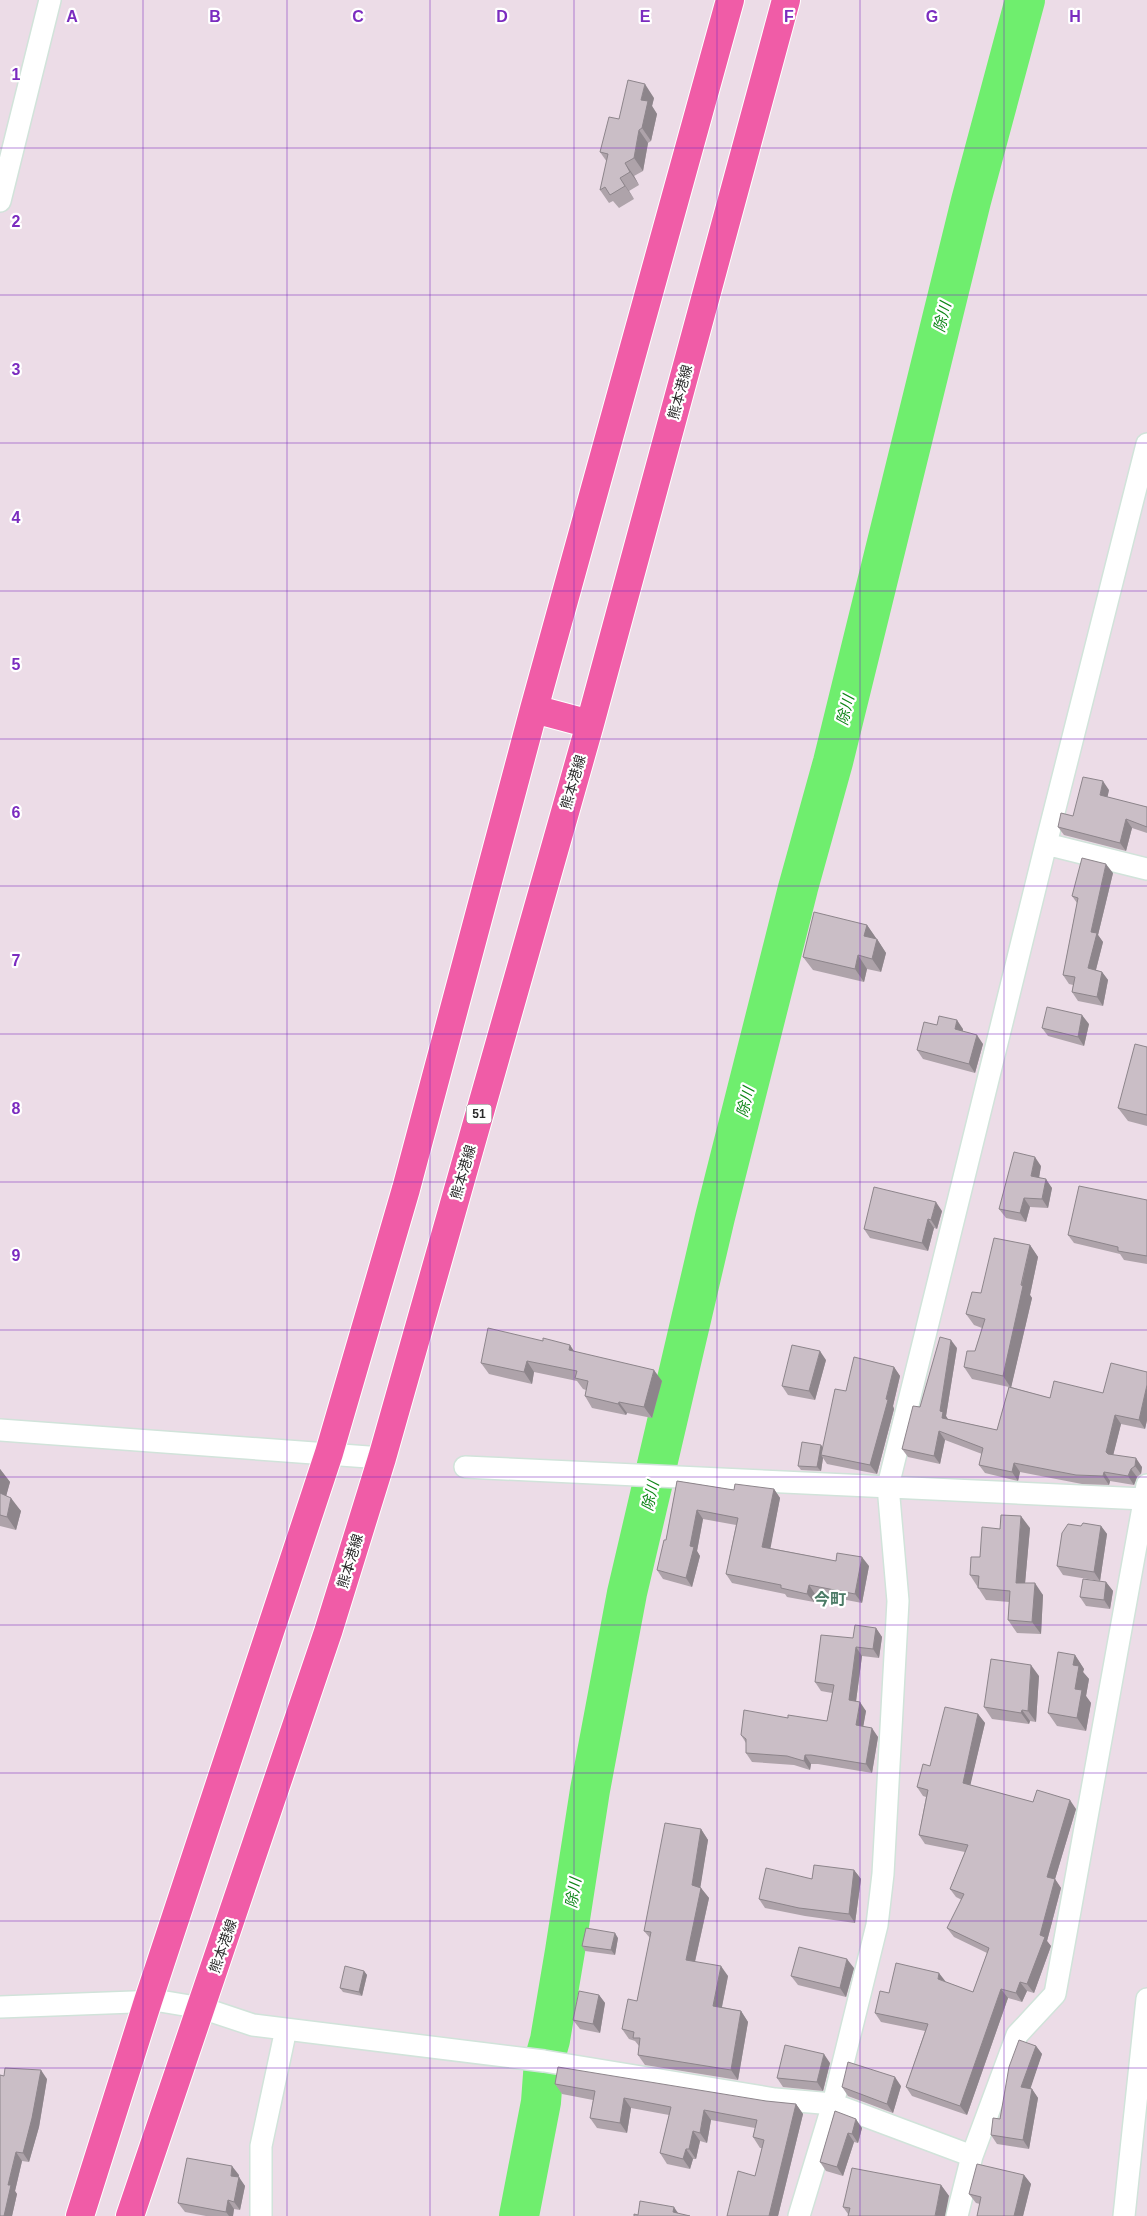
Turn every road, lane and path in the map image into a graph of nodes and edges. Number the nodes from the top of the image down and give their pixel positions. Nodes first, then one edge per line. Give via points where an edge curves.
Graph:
1 (50, 0) edge
2 (730, 0) edge
3 (783, 1) edge
4 (0, 201) edge
5 (1147, 444) edge
6 (534, 709) junction
7 (590, 724) junction
8 (1046, 844) junction
9 (1147, 868) edge
10 (0, 1430) edge
11 (330, 1453) junction
12 (382, 1458) junction
13 (465, 1467) dead end
14 (888, 1486) junction
15 (1146, 1492) edge
16 (1147, 1999) edge
17 (148, 2001) junction
18 (0, 2007) edge
19 (202, 2008) junction
20 (286, 2030) junction
21 (833, 2104) junction
22 (972, 2156) junction
23 (80, 2216) edge
24 (130, 2216) edge
25 (261, 2216) edge
26 (799, 2216) edge
27 (957, 2216) edge
28 (1124, 2216) edge

1 - 4 street
2 - 6 main road
3 - 7 main road, 熊本港線 / 51
5 - 8 street
6 - 7 main road
6 - 11 main road via 408,1180
7 - 12 main road, 熊本港線 / 51
8 - 9 street
8 - 14 street
10 - 11 street
11 - 12 street
11 - 17 main road
12 - 19 main road, 熊本港線 / 51 via 328,1632
13 - 14 street
14 - 15 street
14 - 21 street via 898,1601 883,1874 877,1925
15 - 22 street via 1055,1994 1017,2035
16 - 28 street
17 - 18 street
17 - 19 street
17 - 23 main road
19 - 20 street via 253,2025
19 - 24 main road, 熊本港線 / 51
20 - 21 street via 544,2061 775,2099
20 - 25 street via 261,2146
21 - 22 street
21 - 26 street
22 - 27 street

